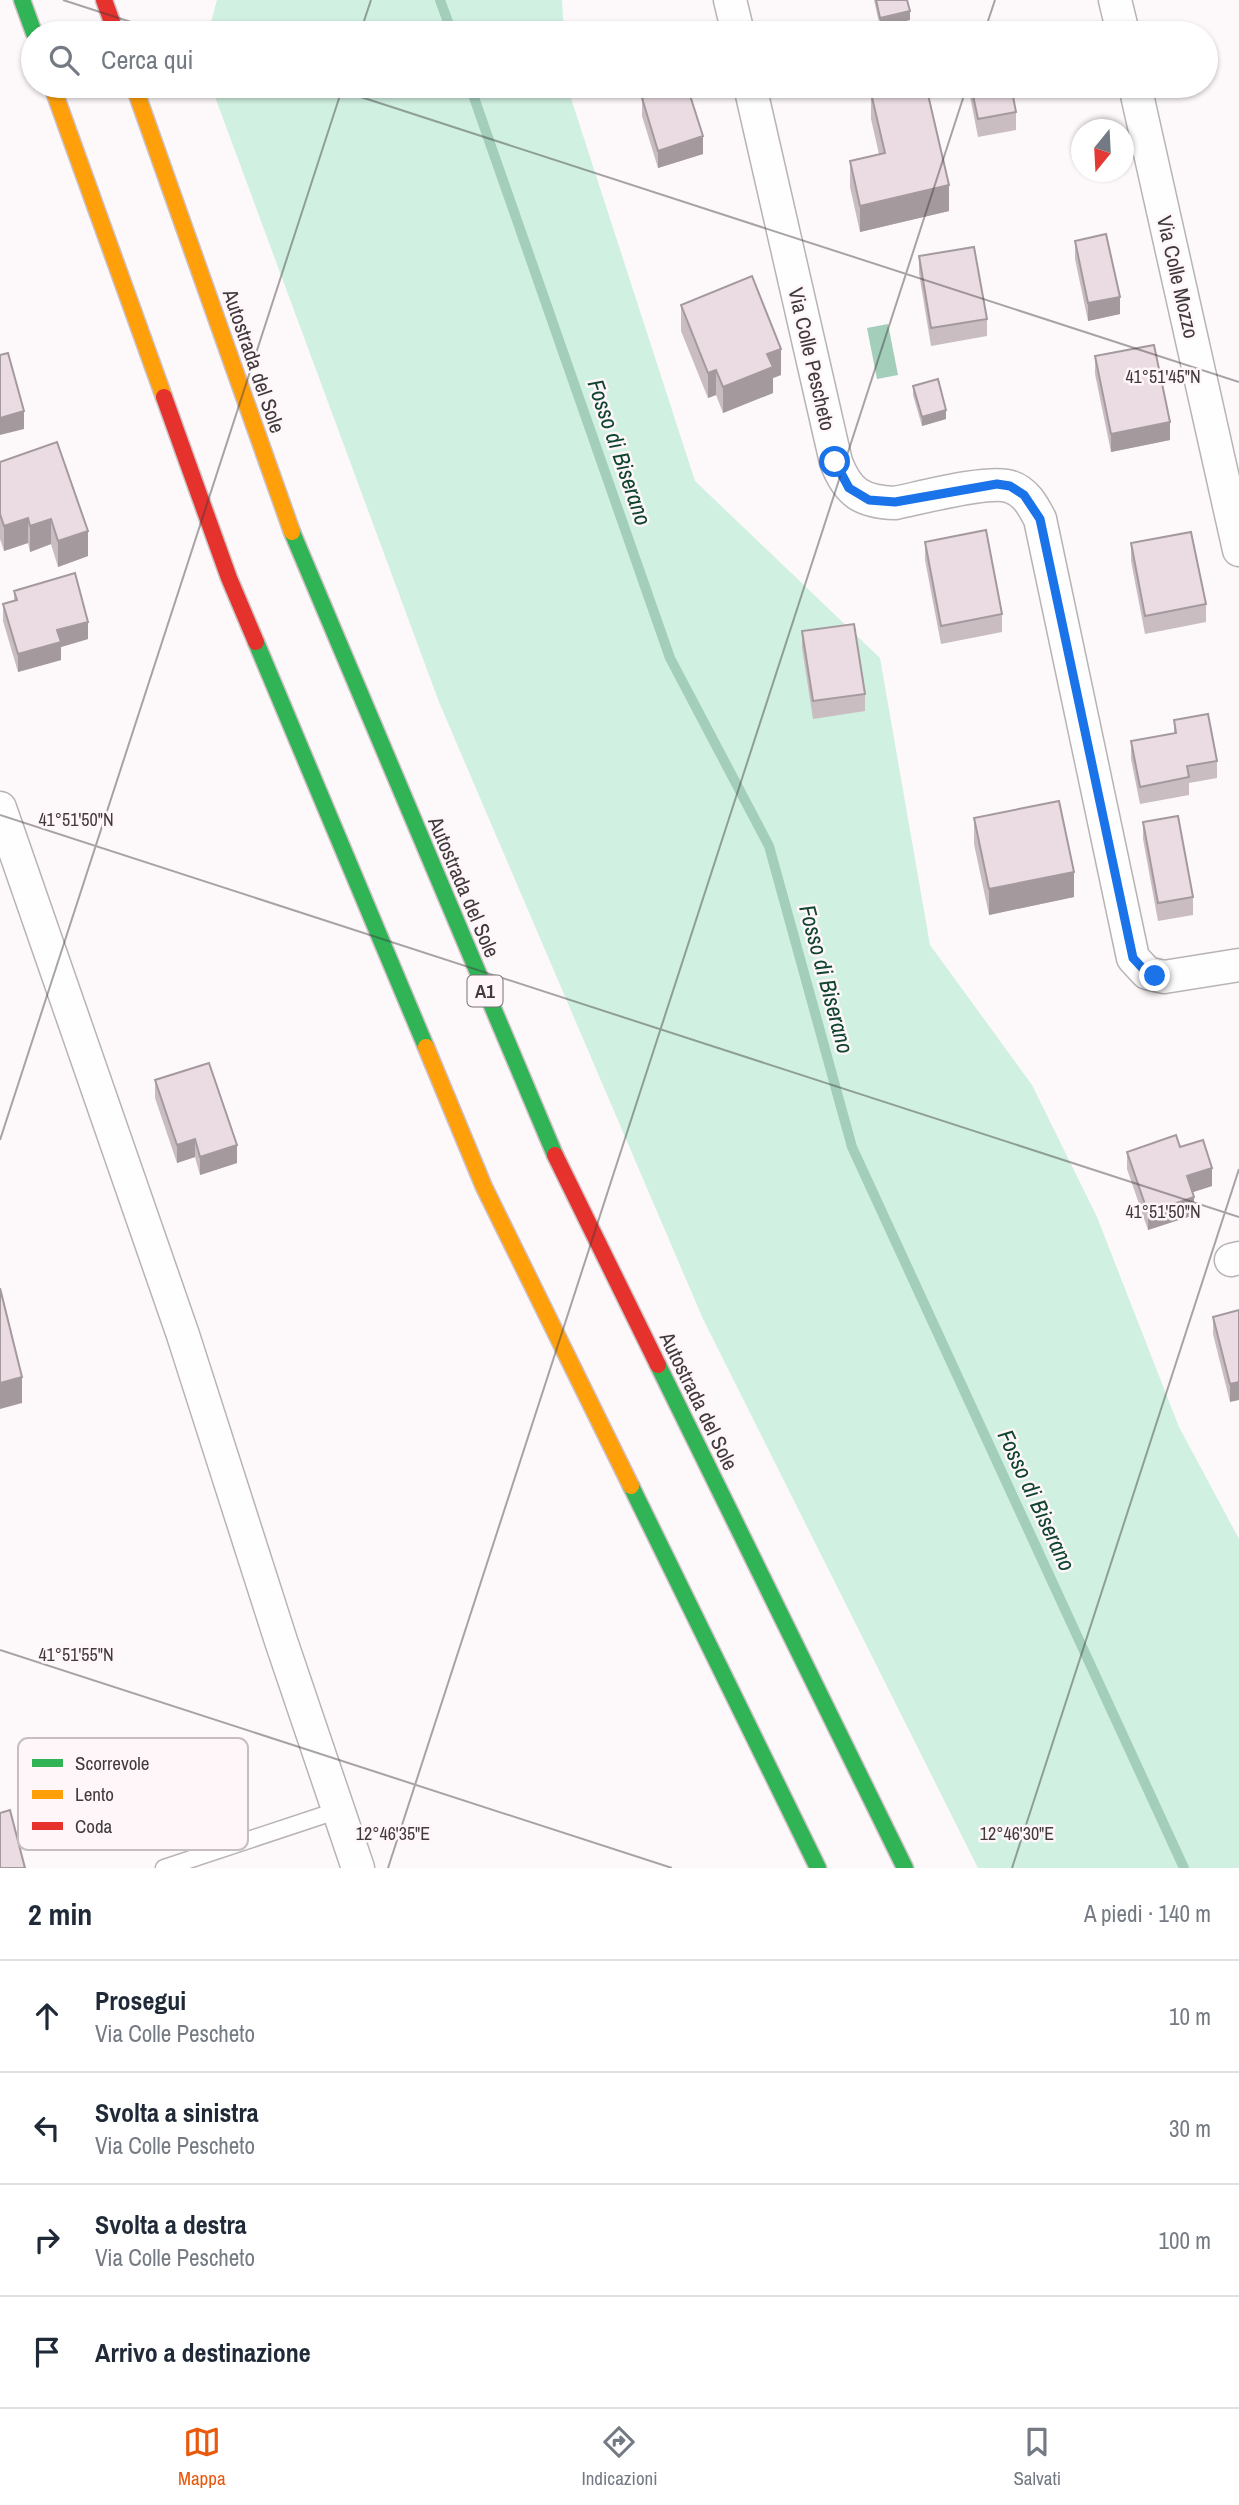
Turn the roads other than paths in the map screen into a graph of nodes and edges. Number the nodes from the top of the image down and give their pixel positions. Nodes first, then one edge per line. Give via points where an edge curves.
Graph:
1 (22, 0) edge
2 (104, 0) edge
3 (730, 0) edge
4 (1115, 0) edge
5 (125, 11) dead end
6 (30, 21) edge
7 (112, 21) edge
8 (125, 21) edge
9 (734, 21) edge
10 (1120, 21) edge
11 (56, 98) edge
12 (138, 98) edge
13 (753, 98) edge
14 (1138, 98) edge
15 (1239, 550) edge
16 (0, 808) edge
17 (1239, 965) edge
18 (339, 1810) junction
19 (248, 1840) edge
20 (218, 1850) edge
21 (164, 1868) edge
22 (358, 1868) edge
23 (818, 1868) edge
24 (905, 1868) edge

1 - 6 highway
2 - 7 highway
3 - 9 street
4 - 10 street
5 - 8 lane
11 - 23 highway via 229,578 484,1187
12 - 24 highway, Autostrada del Sole / A1 via 301,557 557,1160
13 - 17 street, Via Colle Pescheto via 841,476 859,495 882,502 997,484 1010,486 1029,500 1040,519 1133,958 1147,973 1164,977
14 - 15 street, Via Colle Mozzo
16 - 18 street via 183,1335
18 - 19 lane
18 - 22 street
20 - 21 lane

